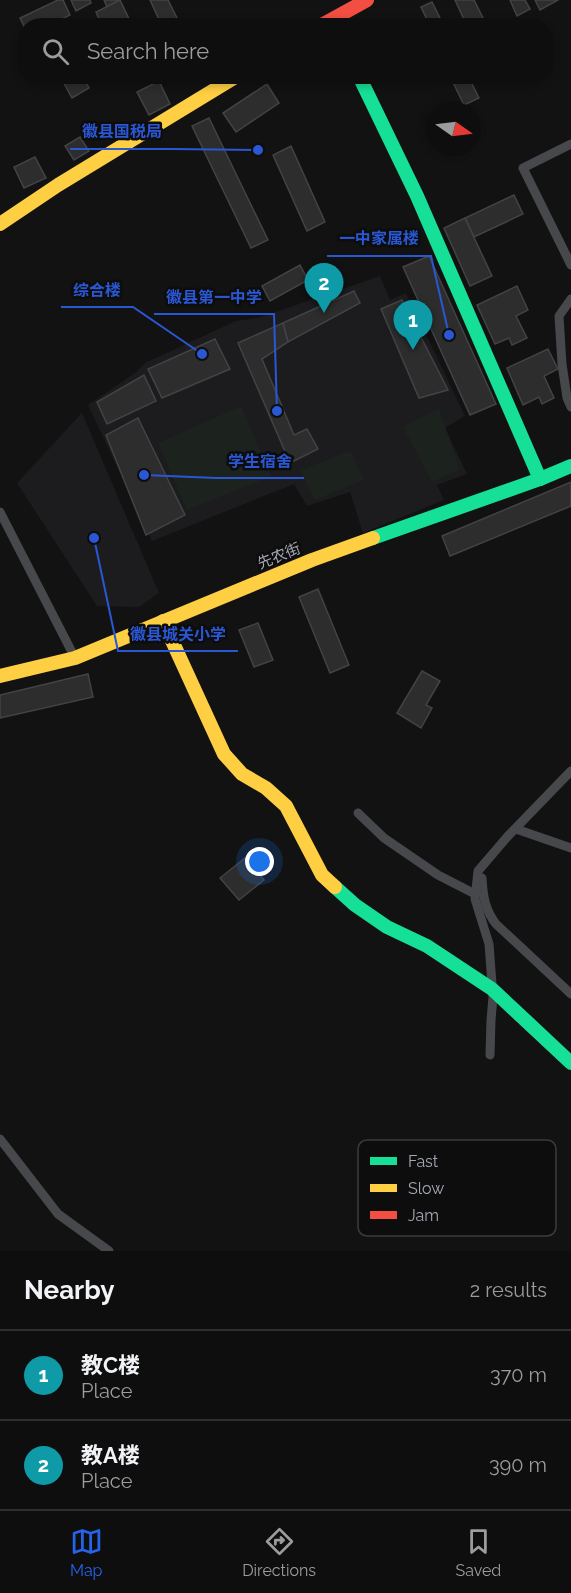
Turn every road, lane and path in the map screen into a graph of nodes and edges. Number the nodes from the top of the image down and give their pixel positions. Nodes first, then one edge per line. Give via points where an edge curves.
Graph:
1 (367, 0) edge
2 (336, 18) edge
3 (224, 84) edge
4 (363, 84) edge
5 (571, 144) edge
6 (0, 224) edge
7 (571, 265) edge
8 (571, 299) edge
9 (571, 407) edge
10 (571, 466) edge
11 (540, 479) junction
12 (0, 512) edge
13 (163, 621) junction
14 (75, 658) junction
15 (0, 676) edge
16 (571, 771) edge
17 (358, 813) dead end
18 (516, 828) junction
19 (571, 848) edge
20 (478, 871) junction
21 (475, 894) junction
22 (492, 989) junction
23 (571, 994) edge
24 (490, 1056) dead end
25 (571, 1063) edge
26 (0, 1139) edge
27 (109, 1251) edge

1 - 2 street
3 - 6 street
4 - 11 street via 417,196
5 - 7 street via 523,168
8 - 9 street via 559,316 562,364
10 - 11 street, 先农街
11 - 13 street, 先农街 via 312,560
12 - 14 street
13 - 14 street, 先农街
13 - 22 street via 224,754 242,774 286,806 322,875 387,927 427,946
14 - 15 street, 先农街
16 - 18 street
17 - 21 street via 384,838 438,875
18 - 19 street
18 - 20 street
20 - 21 street
20 - 23 street via 491,918
21 - 22 street via 489,944
22 - 24 street
22 - 25 street
26 - 27 street via 58,1214

